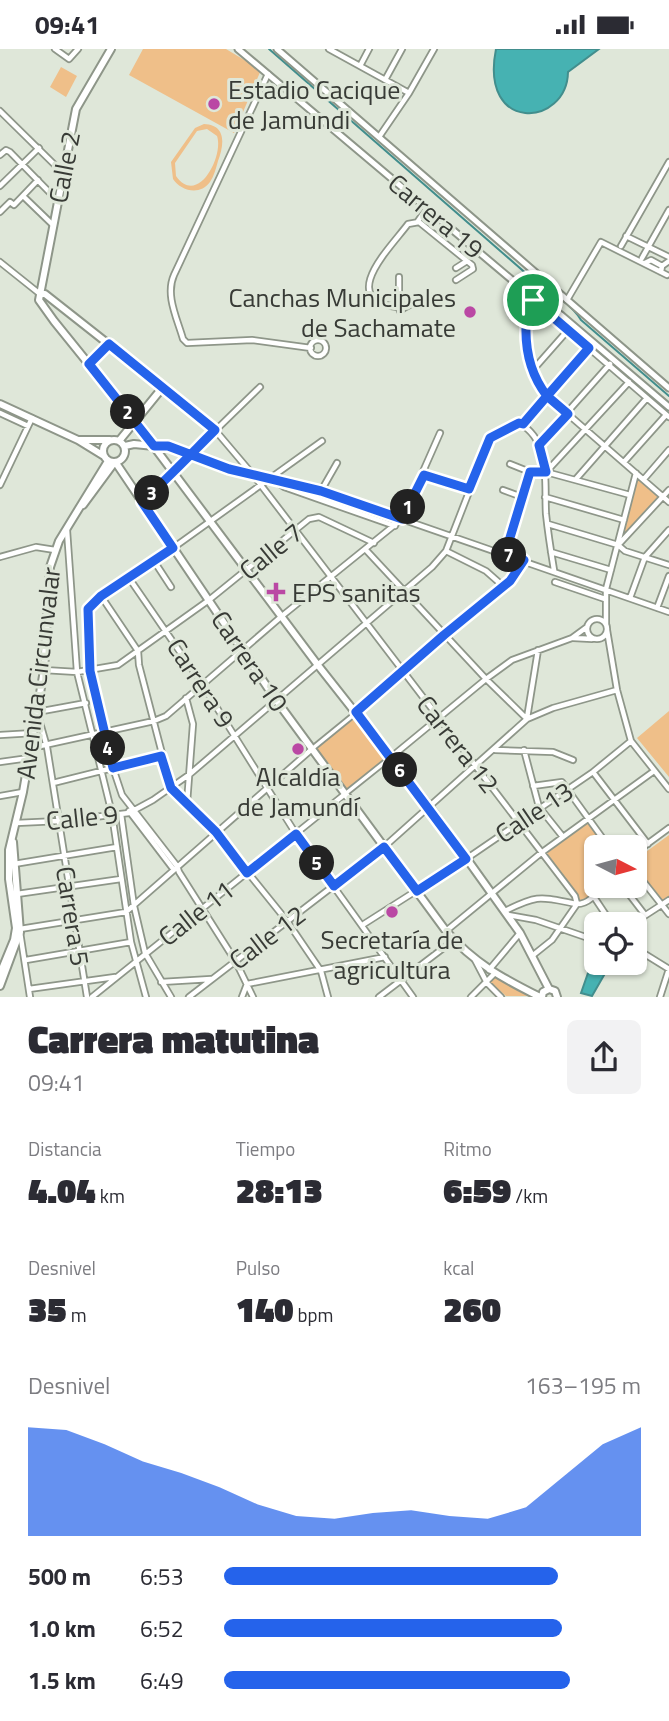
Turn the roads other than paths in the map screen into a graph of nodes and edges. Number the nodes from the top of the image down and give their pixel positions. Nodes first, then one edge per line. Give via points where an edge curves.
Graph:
1 (55, 49) edge
2 (78, 49) edge
3 (111, 49) edge
4 (238, 49) edge
5 (277, 49) edge
6 (329, 49) edge
7 (369, 49) edge
8 (402, 49) edge
9 (434, 49) edge
10 (336, 51) edge
11 (360, 66) junction
12 (268, 73) junction
13 (385, 80) junction
14 (409, 93) junction
15 (0, 111) edge
16 (379, 137) junction
17 (39, 148) junction
18 (0, 155) edge
19 (669, 162) edge
20 (22, 164) junction
21 (63, 173) junction
22 (38, 180) junction
23 (0, 186) edge
24 (23, 196) junction
25 (58, 201) junction
26 (427, 208) junction
27 (669, 210) edge
28 (0, 212) edge
29 (418, 223) junction
30 (53, 225) junction
31 (626, 236) junction
32 (621, 246) dead end
33 (648, 247) junction
34 (662, 253) junction
35 (669, 258) edge
36 (656, 260) junction
37 (467, 261) junction
38 (643, 261) junction
39 (0, 262) edge
40 (456, 268) dead end
41 (662, 269) junction
42 (667, 275) dead end
43 (399, 277) dead end
44 (456, 280) dead end
45 (512, 280) junction
46 (40, 294) junction
47 (428, 295) dead end
48 (536, 300) junction
49 (567, 300) junction
50 (400, 307) junction
51 (527, 313) junction
52 (569, 330) junction
53 (109, 344) junction
54 (310, 348) dead end
55 (589, 348) junction
56 (637, 363) junction
57 (89, 364) junction
58 (610, 365) junction
59 (620, 365) junction
60 (532, 371) junction
61 (629, 382) junction
62 (163, 387) junction
63 (260, 387) dead end
64 (669, 388) edge
65 (547, 396) junction
66 (647, 398) junction
67 (0, 404) edge
68 (669, 407) edge
69 (0, 412) edge
70 (568, 414) junction
71 (668, 416) edge
72 (32, 418) junction
73 (134, 420) junction
74 (521, 424) junction
75 (28, 426) junction
76 (585, 429) junction
77 (215, 430) junction
78 (440, 433) dead end
79 (78, 439) junction
80 (322, 441) dead end
81 (120, 443) junction
82 (539, 445) junction
83 (154, 446) junction
84 (605, 446) junction
85 (669, 450) edge
86 (191, 454) junction
87 (110, 461) junction
88 (624, 462) junction
89 (337, 463) dead end
90 (510, 464) dead end
91 (174, 472) junction
92 (533, 472) junction
93 (544, 472) junction
94 (636, 473) junction
95 (424, 475) junction
96 (254, 476) junction
97 (271, 479) junction
98 (576, 479) junction
99 (644, 479) junction
100 (0, 485) edge
101 (259, 486) junction
102 (469, 489) junction
103 (669, 490) edge
104 (321, 491) junction
105 (503, 491) dead end
106 (630, 495) junction
107 (523, 497) junction
108 (663, 497) junction
109 (545, 498) junction
110 (142, 502) junction
111 (669, 502) edge
112 (402, 519) junction
113 (209, 520) junction
114 (624, 520) junction
115 (547, 524) junction
116 (395, 526) junction
117 (67, 528) junction
118 (294, 530) junction
119 (669, 530) edge
120 (451, 536) junction
121 (374, 543) junction
122 (618, 545) junction
123 (173, 548) junction
124 (55, 550) junction
125 (366, 550) junction
126 (446, 551) junction
127 (551, 552) junction
128 (505, 554) junction
129 (0, 557) edge
130 (645, 557) junction
131 (524, 560) junction
132 (154, 561) junction
133 (669, 565) edge
134 (554, 570) junction
135 (611, 570) junction
136 (247, 571) junction
137 (669, 576) edge
138 (331, 577) junction
139 (130, 578) junction
140 (555, 582) dead end
141 (503, 586) junction
142 (171, 587) dead end
143 (606, 589) junction
144 (402, 590) junction
145 (101, 596) junction
146 (630, 598) junction
147 (605, 599) junction
148 (209, 600) junction
149 (605, 606) junction
150 (657, 608) junction
151 (669, 612) edge
152 (282, 617) junction
153 (594, 619) junction
154 (364, 623) junction
155 (606, 624) junction
156 (587, 627) junction
157 (607, 630) junction
158 (166, 631) junction
159 (444, 635) junction
160 (572, 638) junction
161 (592, 639) junction
162 (598, 640) junction
163 (610, 649) junction
164 (242, 650) junction
165 (538, 650) junction
166 (138, 651) junction
167 (317, 664) junction
168 (44, 670) junction
169 (90, 671) junction
170 (77, 672) junction
171 (403, 672) junction
172 (486, 679) junction
173 (202, 684) junction
174 (617, 690) junction
175 (186, 698) junction
176 (276, 700) junction
177 (86, 703) junction
178 (37, 712) junction
179 (356, 712) junction
180 (437, 718) junction
181 (527, 719) junction
182 (153, 721) junction
183 (34, 733) junction
184 (104, 733) junction
185 (0, 735) edge
186 (93, 735) junction
187 (235, 736) junction
188 (631, 741) junction
189 (47, 747) junction
190 (31, 748) junction
191 (312, 749) junction
192 (494, 750) junction
193 (523, 750) junction
194 (161, 756) junction
195 (29, 757) junction
196 (390, 758) junction
197 (573, 759) dead end
198 (0, 762) edge
199 (477, 767) junction
200 (113, 768) junction
201 (102, 771) junction
202 (654, 771) junction
203 (593, 772) junction
204 (190, 774) junction
205 (53, 783) junction
206 (533, 786) junction
207 (171, 788) junction
208 (567, 788) junction
209 (267, 789) junction
210 (669, 789) edge
211 (23, 792) junction
212 (345, 794) junction
213 (0, 796) edge
214 (615, 799) junction
215 (187, 803) junction
216 (429, 806) junction
217 (539, 807) junction
218 (131, 810) junction
219 (112, 814) junction
220 (121, 814) junction
221 (588, 818) junction
222 (59, 821) junction
223 (517, 822) junction
224 (15, 823) junction
225 (669, 828) edge
226 (216, 832) junction
227 (296, 834) junction
228 (600, 835) edge
229 (641, 835) edge
230 (563, 837) junction
231 (12, 841) junction
232 (648, 844) edge
233 (117, 847) junction
234 (384, 847) junction
235 (541, 853) junction
236 (64, 856) junction
237 (466, 859) junction
238 (14, 864) junction
239 (176, 869) junction
240 (247, 873) junction
241 (121, 879) junction
242 (334, 886) junction
243 (68, 887) junction
244 (648, 887) edge
245 (417, 891) junction
246 (17, 894) junction
247 (492, 894) junction
248 (591, 898) edge
249 (632, 898) edge
250 (669, 900) edge
251 (577, 904) junction
252 (662, 905) junction
253 (134, 906) junction
254 (203, 909) junction
255 (126, 912) junction
256 (643, 912) edge
257 (507, 913) junction
258 (647, 914) edge
259 (669, 914) edge
260 (74, 921) junction
261 (287, 921) junction
262 (363, 925) junction
263 (561, 927) junction
264 (20, 931) junction
265 (446, 931) junction
266 (520, 933) junction
267 (584, 936) edge
268 (454, 940) junction
269 (131, 943) junction
270 (79, 951) junction
271 (145, 953) junction
272 (647, 955) edge
273 (532, 956) junction
274 (385, 957) junction
275 (26, 960) junction
276 (475, 960) junction
277 (135, 961) junction
278 (236, 962) junction
279 (669, 969) edge
280 (321, 971) junction
281 (491, 972) junction
282 (0, 974) edge
283 (116, 977) junction
284 (212, 979) junction
285 (402, 980) junction
286 (83, 981) junction
287 (161, 982) junction
288 (487, 983) junction
289 (247, 984) junction
290 (669, 984) edge
291 (0, 986) edge
292 (29, 989) junction
293 (549, 989) junction
294 (662, 990) junction
295 (30, 996) edge
296 (90, 996) edge
297 (146, 996) edge
298 (171, 996) edge
299 (189, 996) edge
300 (242, 996) edge
301 (253, 996) edge
302 (328, 996) edge
303 (379, 996) edge
304 (413, 996) edge
305 (471, 996) edge
306 (500, 996) edge
307 (541, 996) edge
308 (559, 996) edge
309 (660, 996) edge

1 - 2 street via 69,59
3 - 21 main road, Calle 2 via 76,109
4 - 12 street, Carrera 19
5 - 16 street, Carrera 19
6 - 10 street
7 - 11 street
8 - 13 street
9 - 14 street
10 - 11 street
11 - 13 street
12 - 26 street, Carrera 19
12 - 54 street via 170,283 170,295 187,343 259,340
13 - 14 street
14 - 16 street
15 - 17 street
16 - 49 street, Carrera 19
17 - 20 street
17 - 21 street
18 - 20 street via 6,150
19 - 31 street
20 - 22 street
20 - 23 street
21 - 25 main road, Calle 2
22 - 24 street
22 - 25 street
24 - 28 street
24 - 30 street
25 - 30 main road, Calle 2
26 - 29 street
26 - 45 street, Carrera 19
27 - 33 street
29 - 37 street
29 - 50 street via 408,225 369,277 373,297 387,306
30 - 46 main road, Calle 2
31 - 32 street
31 - 33 street
33 - 34 street
33 - 38 street
34 - 35 street
34 - 36 street
35 - 41 street
36 - 38 street
36 - 41 street
37 - 40 street
37 - 44 street via 473,269
38 - 41 street
38 - 49 street via 601,242
39 - 46 street
41 - 42 street
43 - 50 street
45 - 48 street, Carrera 19
45 - 51 street
46 - 53 main road, Carrera 12
46 - 57 main road via 39,300
47 - 50 street
48 - 51 street via 528,305
48 - 52 street, Carrera 19
48 - 59 street, Carrera 19
49 - 56 street, Carrera 19
51 - 60 street via 526,345
52 - 55 street, Carrera 19
52 - 60 street
53 - 57 street
53 - 62 main road, Carrera 12
55 - 58 street, Carrera 19
55 - 65 street, Calle 9
56 - 59 street via 632,370
56 - 64 street, Carrera 19
57 - 73 main road
58 - 61 street, Carrera 19
58 - 70 street
59 - 68 street, Carrera 19
60 - 65 street
61 - 66 street, Carrera 19
61 - 76 street
62 - 73 main road
62 - 77 street, Carrera 12
63 - 77 street
65 - 70 street
65 - 74 street, Calle 9
66 - 71 street, Carrera 19
66 - 84 street
67 - 72 main road, Carrera 10
69 - 75 street
70 - 76 street
70 - 82 street
71 - 88 street
72 - 75 street
72 - 79 main road, Carrera 10
73 - 81 main road
73 - 83 main road
74 - 82 street
74 - 102 street, Calle 9 via 490,438
75 - 100 street
76 - 84 street
76 - 93 street
77 - 86 street
77 - 96 street, Carrera 12
78 - 95 street
79 - 81 main road, Carrera 10
79 - 87 main road, Carrera 10
80 - 97 street
81 - 83 main road, Carrera 10
81 - 87 main road via 124,457
81 - 87 main road via 105,445
82 - 93 street
83 - 86 street, Carrera 10
83 - 91 main road
84 - 88 street
84 - 98 street
85 - 99 street
86 - 91 street
86 - 96 street, Carrera 10
87 - 110 main road, Carrera 10
87 - 117 main road, Avenida Circunvalar
88 - 94 street
89 - 104 street
90 - 92 street
91 - 110 street
91 - 113 main road
92 - 93 street
92 - 107 street
93 - 98 street
93 - 109 street
94 - 99 street
94 - 106 street
95 - 102 street
95 - 112 street
96 - 97 street, Carrera 10
96 - 101 street, Carrera 12
97 - 101 street
97 - 104 street
97 - 116 street
98 - 106 street
99 - 108 street
101 - 113 street
101 - 118 street, Carrera 12
102 - 120 street, Calle 9
103 - 108 street
104 - 112 street
105 - 107 street
106 - 114 street
107 - 128 street
108 - 111 street
108 - 122 street
109 - 114 street
109 - 115 street
110 - 123 main road, Carrera 10
112 - 116 street
112 - 120 street
113 - 123 street
113 - 136 main road
114 - 122 street
115 - 122 street
115 - 127 street
116 - 121 street
117 - 124 main road, Avenida Circunvalar
117 - 170 street
118 - 121 street, Calle 7 via 319,517
118 - 136 street, Calle 7
118 - 138 street, Carrera 12
119 - 130 street
120 - 126 street, Calle 9
120 - 128 street
121 - 125 street
122 - 130 street
122 - 135 street
123 - 132 street
123 - 148 main road, Carrera 10
124 - 129 street via 36,547
124 - 168 main road, Avenida Circunvalar via 48,577
125 - 138 street
125 - 144 street
126 - 141 street via 486,571
126 - 144 street, Calle 9
127 - 134 street
127 - 135 street
128 - 131 street
130 - 133 street
130 - 146 street
131 - 134 street
131 - 141 street
132 - 139 street
132 - 142 street
134 - 143 street
135 - 143 street
136 - 148 street, Calle 7
136 - 152 main road
137 - 150 street
138 - 152 street
138 - 154 street, Carrera 12
139 - 145 street
139 - 158 street, Carrera 9
140 - 147 street
141 - 159 street
143 - 146 street
143 - 147 street
144 - 154 street, Calle 9
144 - 159 street
145 - 166 street
145 - 169 street via 88,609
146 - 150 street
147 - 149 street
148 - 158 street, Calle 7
148 - 164 main road, Carrera 10
149 - 153 street
149 - 155 street
150 - 151 street
152 - 164 street
152 - 167 main road
153 - 155 street
153 - 156 street
154 - 167 street, Calle 9
154 - 171 street, Carrera 12
155 - 157 street
156 - 160 street, Calle 11
156 - 161 street
157 - 162 street
157 - 163 street
158 - 166 street, Calle 7
158 - 173 street, Carrera 9
159 - 171 street
159 - 172 street
160 - 161 street, Calle 11
160 - 165 street, Calle 11
161 - 162 street
162 - 163 street
163 - 174 street
164 - 173 street
164 - 176 main road, Carrera 10
165 - 172 street, Calle 11 via 512,660
165 - 181 street
166 - 169 street, Calle 7 via 118,665
166 - 182 street
167 - 176 street, Calle 9
167 - 179 main road
168 - 170 street, Calle 7
168 - 178 main road, Avenida Circunvalar
169 - 170 street, Calle 7
169 - 184 street
170 - 177 street
171 - 179 street
171 - 180 street, Carrera 12
172 - 180 street, Calle 11
172 - 181 street
173 - 175 street
173 - 187 street, Carrera 9
174 - 181 street, Calle 12
174 - 188 street
175 - 182 street
175 - 204 street via 193,724
176 - 187 street, Calle 9
176 - 191 main road, Carrera 10
177 - 178 street
177 - 186 street
178 - 183 main road, Avenida Circunvalar
178 - 189 street, Carrera 5
179 - 191 street
179 - 196 main road
180 - 196 street, Calle 11
180 - 199 street, Carrera 12
181 - 192 street, Calle 12
182 - 184 street
182 - 194 street
183 - 185 street
183 - 190 main road, Avenida Circunvalar
184 - 186 street
184 - 200 street
186 - 189 street
186 - 201 street
187 - 204 street, Calle 9
187 - 209 street, Carrera 9
188 - 202 street
188 - 203 street, Calle 13
189 - 190 street
189 - 205 street, Carrera 5
190 - 195 main road, Avenida Circunvalar
191 - 209 street
191 - 212 main road, Carrera 10
192 - 193 street
192 - 199 street, Calle 12
193 - 197 street
193 - 206 street
194 - 200 street
194 - 207 street
195 - 198 street
195 - 211 main road, Avenida Circunvalar
196 - 212 street, Calle 11
196 - 216 main road
199 - 216 street, Calle 12
199 - 223 street, Carrera 12
200 - 201 street
200 - 218 street
201 - 205 street
201 - 219 street
202 - 210 street
202 - 214 street
203 - 208 street, Calle 13
203 - 214 street
204 - 207 street, Calle 9
204 - 215 street
205 - 222 street, Carrera 5
206 - 208 street via 562,782
206 - 217 street
207 - 215 street
207 - 218 street, Calle 9
208 - 217 street, Calle 13
208 - 221 street
209 - 226 street
209 - 227 street, Carrera 9
211 - 213 street
211 - 224 main road, Avenida Circunvalar
212 - 227 street, Calle 11
212 - 234 main road, Carrera 10
214 - 221 street
214 - 229 street
215 - 226 street
216 - 234 street, Calle 12
216 - 237 main road
217 - 223 street, Calle 13
217 - 230 street
218 - 220 street, Calle 9
218 - 239 street
219 - 220 street, Calle 9
219 - 222 street, Calle 9
219 - 233 street
220 - 253 street
221 - 228 street
221 - 230 street
222 - 224 street, Calle 9
222 - 236 street, Carrera 5
223 - 235 street, Carrera 12
223 - 237 street, Calle 13
224 - 231 main road, Avenida Circunvalar
225 - 232 street
226 - 239 street
226 - 240 street
227 - 240 street, Calle 11
227 - 242 street, Carrera 9
230 - 235 street
231 - 238 main road, Avenida Circunvalar
231 - 282 main road, Avenida Circunvalar via 9,879 16,928
233 - 236 street
233 - 241 street
234 - 242 street, Calle 12
234 - 245 main road, Carrera 10
235 - 247 street
235 - 251 street, Carrera 12
236 - 238 street
236 - 243 street, Carrera 5
237 - 245 street, Calle 13
237 - 247 main road
238 - 246 main road, Avenida Circunvalar
239 - 253 street
239 - 254 street
240 - 254 street, Calle 11
240 - 261 street
241 - 243 street
241 - 255 street
242 - 261 street, Calle 12
242 - 262 street, Carrera 9
243 - 246 street
243 - 260 street, Carrera 5
244 - 252 street
245 - 262 street, Calle 13
245 - 265 main road, Carrera 10
246 - 264 main road, Avenida Circunvalar
247 - 257 main road
247 - 265 street
248 - 251 street
249 - 256 street
250 - 252 street
251 - 257 street via 538,897
251 - 263 street
252 - 258 street
252 - 259 street
253 - 255 street
253 - 271 street
254 - 271 street, Calle 11
254 - 278 street
255 - 260 street
255 - 269 street
257 - 263 street
257 - 266 main road
260 - 264 street
260 - 270 street, Carrera 5
261 - 278 street, Calle 12
261 - 280 street
262 - 274 street, Carrera 9
263 - 267 street
263 - 273 street
264 - 275 street, Carrera 5
264 - 291 main road, Avenida Circunvalar
265 - 268 main road, Carrera 10
266 - 273 main road
266 - 281 street
268 - 276 main road, Carrera 10
268 - 285 street
269 - 270 street
269 - 277 street
270 - 275 street
270 - 286 street, Carrera 5
271 - 277 street, Calle 11
271 - 287 street
272 - 279 street
273 - 293 main road
274 - 280 street
274 - 285 street, Carrera 9
275 - 292 street, Carrera 5
276 - 281 main road, Carrera 10
276 - 288 street
277 - 283 street, Calle 11
277 - 297 street
278 - 284 street, Calle 12
278 - 289 street
279 - 294 street
280 - 289 street
280 - 302 street
281 - 288 street
281 - 307 main road, Carrera 10
283 - 286 street
283 - 296 street, Calle 11
284 - 287 street
284 - 299 street, Calle 12
285 - 303 street
285 - 304 street, Carrera 9
286 - 292 street
286 - 296 street, Carrera 5
287 - 298 street
288 - 305 street
288 - 306 street
289 - 300 street
289 - 301 street
290 - 294 street
292 - 295 street, Carrera 5
293 - 307 main road
293 - 308 main road
294 - 309 street

